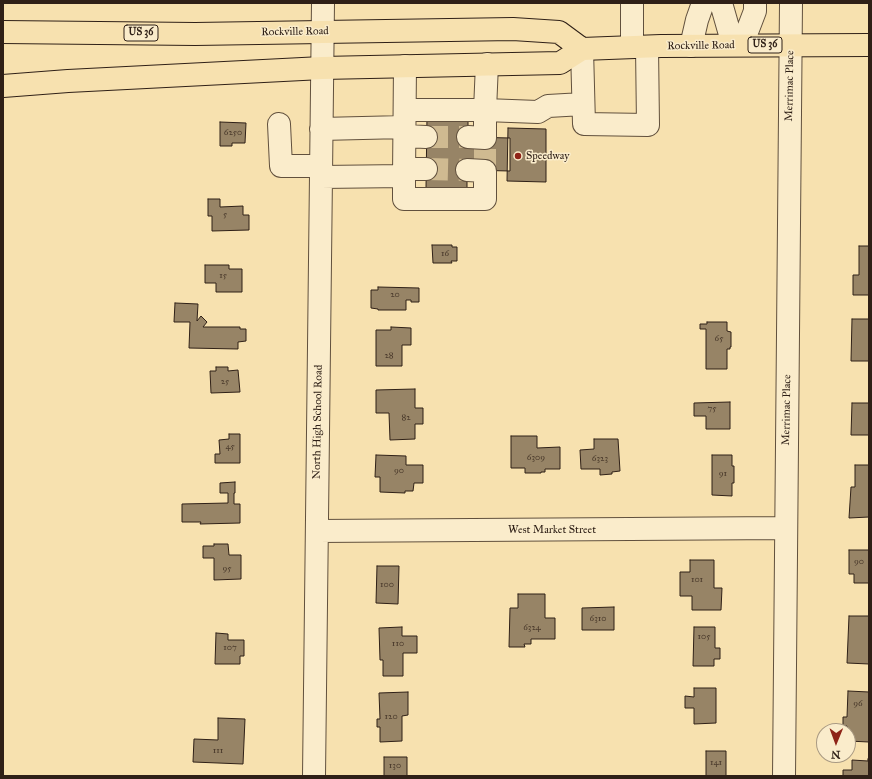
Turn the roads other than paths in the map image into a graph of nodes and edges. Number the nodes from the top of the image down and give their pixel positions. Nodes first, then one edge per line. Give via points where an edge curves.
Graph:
1 (323, 3) edge
2 (632, 3) edge
3 (704, 3) edge
4 (721, 3) edge
5 (755, 3) edge
6 (791, 3) edge
7 (3, 32) edge
8 (322, 32) junction
9 (738, 45) junction
10 (791, 45) junction
11 (869, 45) edge
12 (691, 46) junction
13 (639, 47) junction
14 (582, 49) junction
15 (487, 64) junction
16 (405, 66) junction
17 (322, 68) junction
18 (3, 86) edge
19 (583, 104) junction
20 (486, 110) junction
21 (280, 124) dead end
22 (405, 124) junction
23 (321, 129) junction
24 (426, 137) tunnel mouth
25 (468, 137) tunnel mouth
26 (426, 169) tunnel mouth
27 (467, 170) tunnel mouth
28 (321, 171) junction
29 (404, 172) junction
30 (786, 528) junction
31 (317, 531) junction
32 (314, 776) edge
33 (784, 776) edge

1 - 8 street, North High School Road
2 - 13 street
3 - 12 street
4 - 9 street
5 - 9 street via 755,11
6 - 10 street, Merrimac Place
7 - 8 main road, Rockville Road / US 36
8 - 14 main road, Rockville Road / US 36 via 513,29 559,32
8 - 17 street, North High School Road
9 - 10 main road, Rockville Road / US 36
9 - 12 main road, Rockville Road / US 36
10 - 11 main road, Rockville Road / US 36
10 - 30 street, Merrimac Place
12 - 13 main road, Rockville Road / US 36
13 - 14 main road, Rockville Road / US 36
13 - 19 street via 648,125 584,124
14 - 15 main road via 560,63
14 - 19 street
15 - 16 main road
15 - 20 street
16 - 17 main road
16 - 22 street
17 - 18 main road
17 - 23 street, North High School Road
19 - 20 street via 548,106 538,112
20 - 22 street
20 - 25 street via 485,138
21 - 28 street via 281,166
22 - 23 street
22 - 24 street
22 - 29 street
23 - 28 street, North High School Road
26 - 29 street
27 - 29 street via 485,171 485,199 404,199
28 - 29 street
28 - 31 street, North High School Road
30 - 31 street, West Market Street
30 - 33 street, Merrimac Place
31 - 32 street, North High School Road

